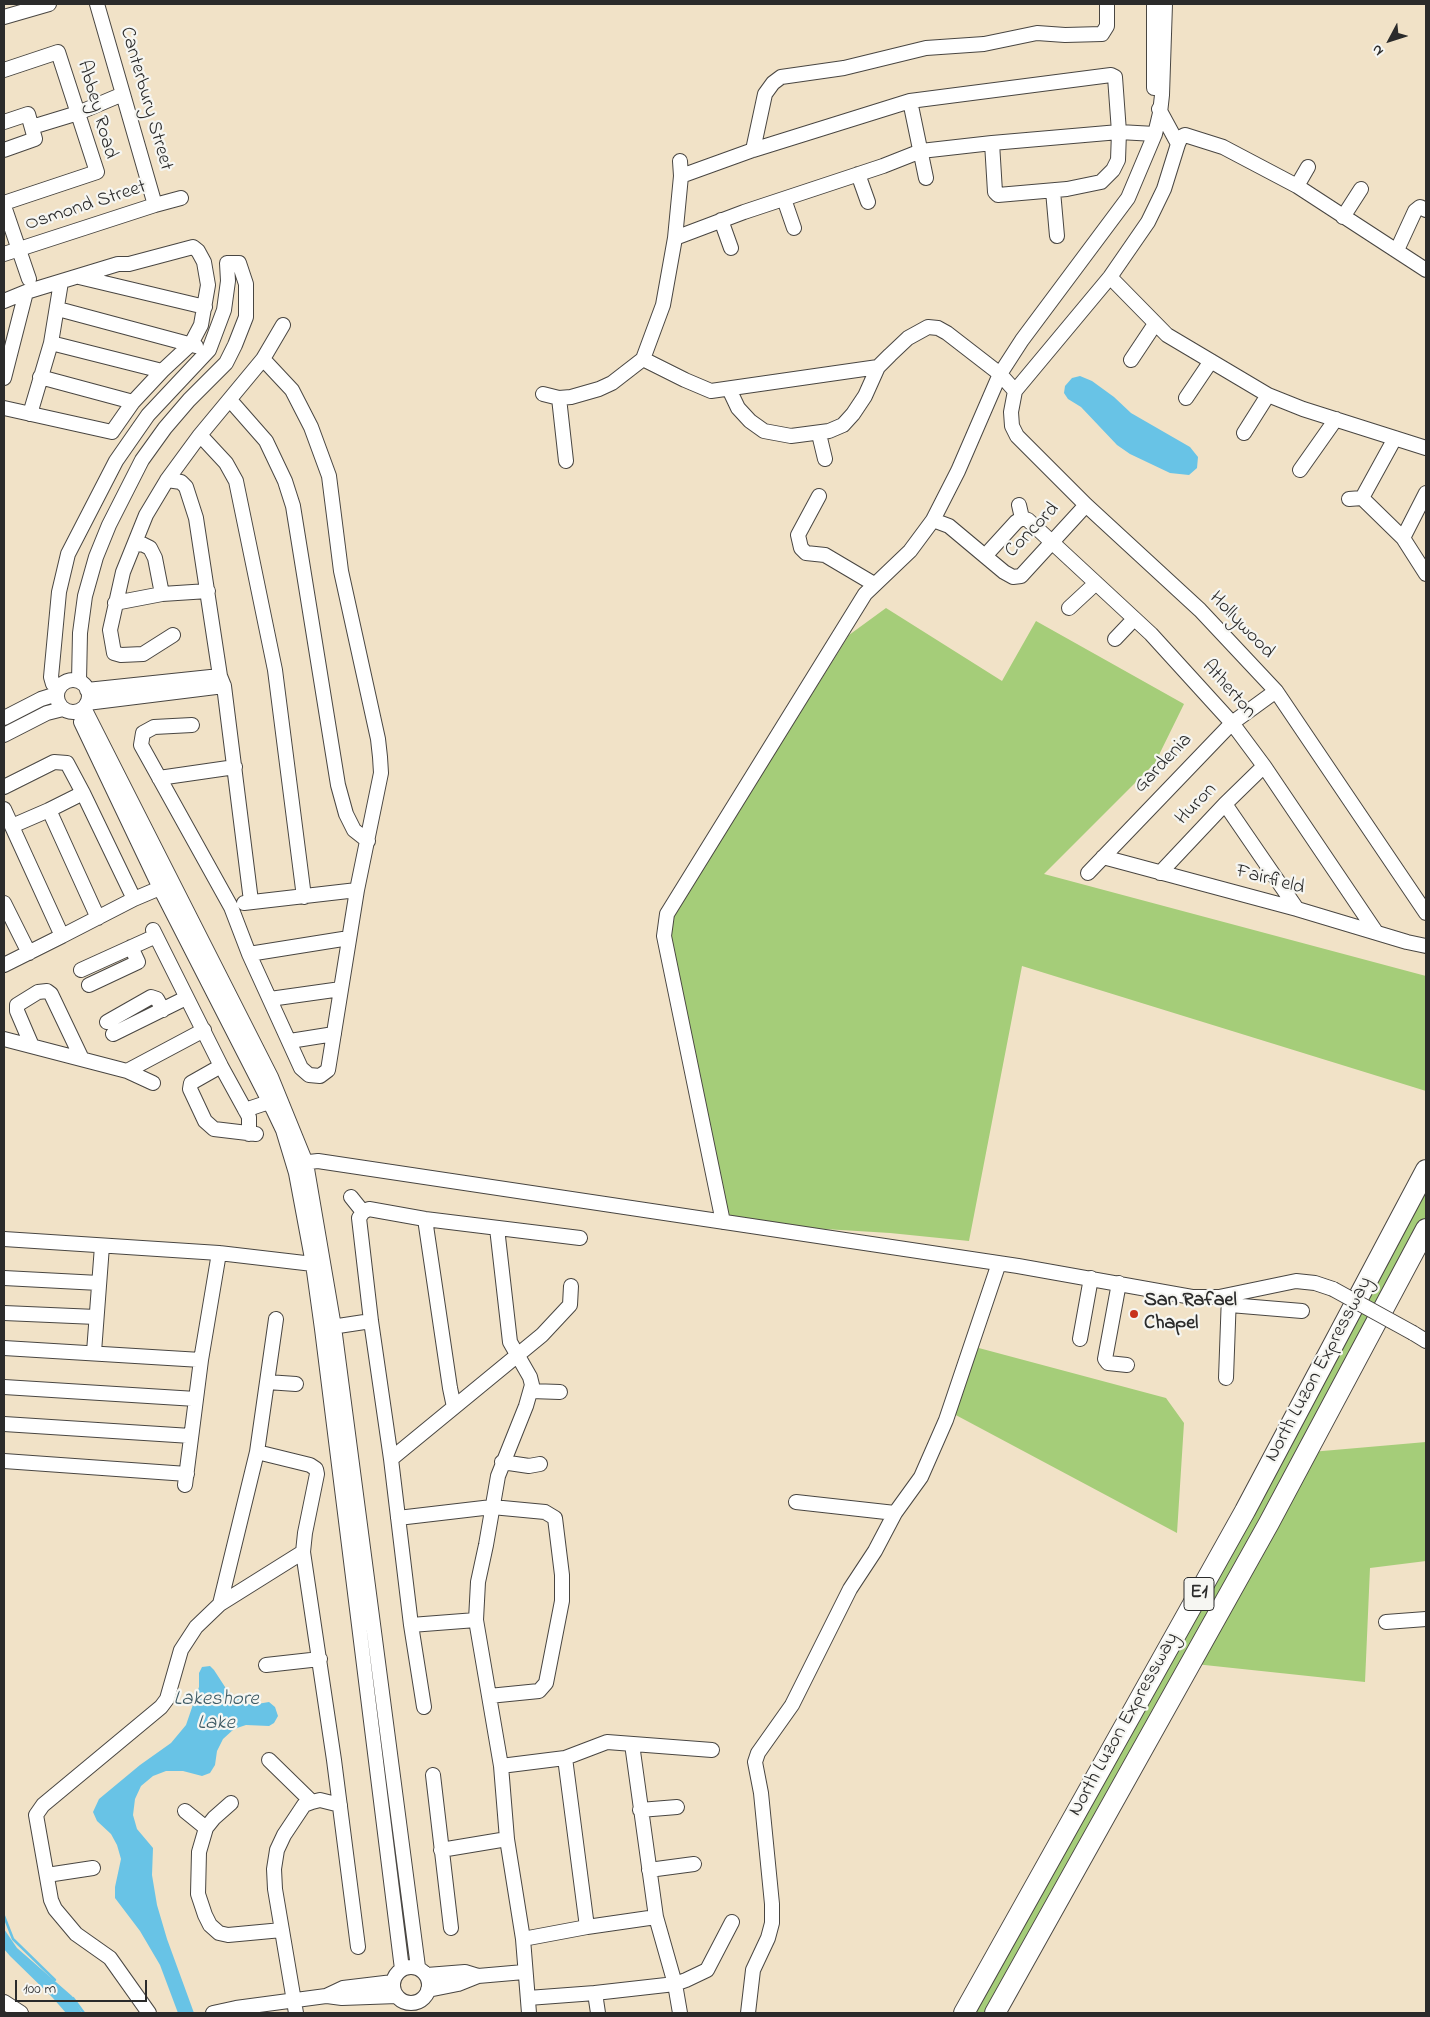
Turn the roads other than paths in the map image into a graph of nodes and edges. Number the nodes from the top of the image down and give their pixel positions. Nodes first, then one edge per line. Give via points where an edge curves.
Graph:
1 (49, 4) edge
2 (98, 4) edge
3 (1107, 4) edge
4 (1154, 4) edge
5 (1165, 4) edge
6 (4, 17) edge
7 (4, 70) edge
8 (123, 94) junction
9 (910, 101) junction
10 (78, 113) junction
11 (1160, 113) junction
12 (4, 122) edge
13 (1119, 132) junction
14 (34, 133) junction
15 (1155, 134) junction
16 (992, 142) junction
17 (1178, 144) junction
18 (4, 150) edge
19 (753, 150) junction
20 (921, 151) junction
21 (680, 161) dead end
22 (1308, 167) dead end
23 (858, 174) junction
24 (681, 176) junction
25 (926, 178) dead end
26 (1296, 186) junction
27 (1361, 189) dead end
28 (1054, 190) junction
29 (181, 198) dead end
30 (784, 198) junction
31 (868, 202) dead end
32 (4, 205) edge
33 (155, 205) junction
34 (1426, 210) edge
35 (1343, 217) junction
36 (721, 220) junction
37 (794, 228) dead end
38 (1058, 236) dead end
39 (675, 238) junction
40 (731, 248) dead end
41 (20, 249) junction
42 (1397, 250) junction
43 (4, 254) edge
44 (1426, 270) edge
45 (79, 277) junction
46 (1110, 277) junction
47 (61, 282) junction
48 (27, 285) junction
49 (4, 301) edge
50 (205, 307) junction
51 (58, 309) junction
52 (1155, 324) junction
53 (283, 325) dead end
54 (193, 340) junction
55 (51, 343) junction
56 (210, 345) junction
57 (263, 359) junction
58 (643, 359) junction
59 (1131, 360) dead end
60 (1211, 362) junction
61 (878, 367) junction
62 (162, 371) junction
63 (1000, 374) junction
64 (40, 377) junction
65 (4, 378) edge
66 (729, 389) junction
67 (1014, 391) junction
68 (544, 394) dead end
69 (1268, 395) junction
70 (559, 398) junction
71 (1186, 398) dead end
72 (230, 400) junction
73 (134, 402) junction
74 (4, 408) edge
75 (30, 414) junction
76 (1336, 419) junction
77 (112, 432) junction
78 (1244, 432) dead end
79 (819, 434) junction
80 (200, 436) junction
81 (1396, 438) junction
82 (1426, 448) edge
83 (825, 459) dead end
84 (116, 461) junction
85 (566, 461) dead end
86 (1300, 470) dead end
87 (167, 480) junction
88 (1426, 493) edge
89 (819, 496) dead end
90 (1019, 504) dead end
91 (1086, 505) junction
92 (1022, 518) junction
93 (933, 520) junction
94 (1402, 538) junction
95 (1052, 543) junction
96 (134, 545) junction
97 (985, 556) junction
98 (1426, 574) edge
99 (874, 584) junction
100 (1096, 584) junction
101 (208, 591) junction
102 (162, 594) junction
103 (115, 603) junction
104 (1069, 608) dead end
105 (1134, 619) junction
106 (173, 635) dead end
107 (1115, 639) dead end
108 (222, 681) junction
109 (58, 691) junction
110 (1276, 691) junction
111 (79, 701) junction
112 (4, 718) edge
113 (1232, 723) junction
114 (192, 725) dead end
115 (4, 735) edge
116 (1264, 766) junction
117 (235, 767) junction
118 (159, 778) junction
119 (4, 787) edge
120 (83, 792) junction
121 (1225, 804) junction
122 (49, 810) junction
123 (7, 816) edge
124 (368, 841) junction
125 (1103, 857) junction
126 (1088, 872) dead end
127 (1160, 873) junction
128 (160, 888) junction
129 (357, 890) junction
130 (304, 897) junction
131 (134, 899) junction
132 (251, 901) junction
133 (4, 903) edge
134 (231, 907) junction
135 (1297, 909) junction
136 (1426, 913) edge
137 (98, 918) junction
138 (1376, 932) junction
139 (62, 936) junction
140 (349, 938) junction
141 (131, 946) junction
142 (1426, 946) edge
143 (29, 952) junction
144 (249, 954) junction
145 (4, 965) edge
146 (341, 989) junction
147 (186, 998) junction
148 (270, 999) junction
149 (110, 1029) dead end
150 (204, 1030) junction
151 (334, 1034) junction
152 (4, 1039) edge
153 (290, 1041) junction
154 (32, 1046) junction
155 (82, 1058) junction
156 (221, 1066) junction
157 (127, 1071) junction
158 (153, 1083) dead end
159 (276, 1104) junction
160 (247, 1113) junction
161 (302, 1168) junction
162 (1426, 1170) edge
163 (351, 1197) dead end
164 (363, 1212) junction
165 (425, 1219) junction
166 (723, 1222) junction
167 (497, 1228) junction
168 (1426, 1229) edge
169 (580, 1238) dead end
170 (4, 1239) edge
171 (102, 1246) junction
172 (220, 1253) junction
173 (318, 1263) junction
174 (998, 1263) junction
175 (4, 1278) edge
176 (1091, 1278) junction
177 (99, 1283) junction
178 (1119, 1283) junction
179 (571, 1286) dead end
180 (1230, 1300) junction
181 (1302, 1311) dead end
182 (4, 1312) edge
183 (96, 1317) junction
184 (276, 1319) dead end
185 (371, 1321) junction
186 (328, 1328) junction
187 (1080, 1339) dead end
188 (1426, 1341) edge
189 (4, 1348) edge
190 (94, 1352) junction
191 (516, 1356) junction
192 (201, 1360) junction
193 (1127, 1365) dead end
194 (1226, 1378) dead end
195 (267, 1382) junction
196 (296, 1384) dead end
197 (4, 1387) edge
198 (530, 1391) junction
199 (560, 1392) dead end
200 (196, 1399) junction
201 (454, 1407) junction
202 (4, 1424) edge
203 (191, 1436) junction
204 (257, 1452) junction
205 (391, 1459) junction
206 (4, 1461) edge
207 (502, 1462) junction
208 (540, 1464) dead end
209 (796, 1502) dead end
210 (492, 1507) junction
211 (895, 1512) junction
212 (398, 1518) junction
213 (304, 1552) junction
214 (220, 1604) junction
215 (1426, 1618) edge
216 (476, 1620) junction
217 (1386, 1622) dead end
218 (411, 1625) junction
219 (320, 1659) junction
220 (266, 1665) dead end
221 (489, 1696) junction
222 (424, 1707) dead end
223 (632, 1744) junction
224 (712, 1750) dead end
225 (564, 1758) junction
226 (269, 1760) dead end
227 (501, 1766) junction
228 (433, 1775) dead end
229 (312, 1802) junction
230 (231, 1803) dead end
231 (340, 1805) junction
232 (677, 1806) dead end
233 (640, 1810) junction
234 (184, 1811) dead end
235 (206, 1828) junction
236 (507, 1839) junction
237 (441, 1850) junction
238 (694, 1864) dead end
239 (93, 1868) dead end
240 (649, 1870) junction
241 (47, 1875) junction
242 (656, 1917) junction
243 (732, 1922) dead end
244 (587, 1927) junction
245 (451, 1928) dead end
246 (282, 1930) junction
247 (523, 1939) junction
248 (358, 1947) dead end
249 (402, 1968) junction
250 (422, 1971) junction
251 (524, 1972) junction
252 (478, 1976) junction
253 (393, 1982) junction
254 (675, 1984) junction
255 (595, 1993) junction
256 (326, 1996) junction
257 (397, 1996) junction
258 (528, 1998) junction
259 (4, 2002) edge
260 (418, 2004) edge
261 (295, 2007) edge
262 (21, 2013) edge
263 (149, 2013) edge
264 (213, 2013) edge
265 (529, 2013) edge
266 (598, 2013) edge
267 (680, 2013) edge
268 (748, 2013) edge
269 (964, 2013) edge
270 (995, 2013) edge

1 - 6 street
2 - 8 street, Canterbury Street
3 - 19 street via 1107,26 1102,34 1037,33 984,44 926,48 844,68 781,77 765,94
4 - 11 street via 1154,81
5 - 11 street
7 - 10 street, Abbey Road via 58,52
8 - 10 street
8 - 33 street, Canterbury Street
9 - 13 street via 1111,75 1115,78
9 - 19 street
9 - 20 street
10 - 14 street
10 - 32 street, Abbey Road via 97,172
11 - 15 street
11 - 17 street
12 - 14 street via 28,114
13 - 15 street
13 - 16 street
13 - 28 street via 1118,160 1108,176 1093,185
14 - 18 street
15 - 63 street via 1122,207
16 - 20 street
16 - 28 street via 996,194
17 - 26 street via 1185,135 1223,147
17 - 46 street via 1164,189 1148,222
19 - 24 street
20 - 23 street
20 - 25 street
21 - 24 street
22 - 26 street
23 - 30 street
23 - 31 street
24 - 39 street
26 - 35 street
27 - 35 street
28 - 38 street
29 - 33 street, Osmond Street
30 - 36 street
30 - 37 street
32 - 41 street
33 - 41 street, Osmond Street
34 - 42 street via 1420,208 1416,211
35 - 42 street
36 - 39 street
36 - 40 street
39 - 58 street via 663,304
41 - 43 street, Osmond Street
41 - 48 street
42 - 44 street
45 - 47 street
45 - 50 street
45 - 50 street via 118,264 193,247 201,255 207,277
46 - 52 street
46 - 67 street
47 - 48 street
47 - 51 street
48 - 49 street
48 - 65 street
50 - 54 street
51 - 54 street
51 - 55 street
52 - 59 street
52 - 60 street
53 - 57 street
54 - 56 street
54 - 62 street
55 - 62 street
55 - 64 street
56 - 84 street via 148,415
56 - 111 street via 224,310 227,263 239,263 246,284 246,317 236,345 226,363 189,400 142,460 99,549 84,596
57 - 72 street
57 - 124 street via 292,390 311,427 329,476 341,571 380,757 381,773
58 - 66 street via 711,391
58 - 70 street via 612,383
60 - 69 street
60 - 71 street
61 - 63 street via 903,343 928,327 947,333
61 - 66 street
61 - 79 street via 865,396 844,425
62 - 73 street
63 - 67 street
63 - 93 street via 962,463
64 - 73 street
64 - 75 street
66 - 79 street via 744,415 764,431 791,436
67 - 91 street, Hollywood via 1011,419 1017,436
68 - 70 street
69 - 76 street
69 - 78 street
70 - 85 street
72 - 80 street
72 - 124 street via 266,441 293,506 338,785 354,830
73 - 77 street
74 - 75 street
75 - 77 street
76 - 81 street
76 - 86 street
77 - 84 street via 121,453
79 - 83 street
80 - 87 street
80 - 130 street via 226,463 236,480 275,670
81 - 82 street
81 - 94 street via 1355,499
84 - 109 street via 68,554 59,592 51,677
87 - 96 street
87 - 101 street via 181,482 186,487 196,518
88 - 94 street
89 - 99 street via 798,535 801,548 806,553 825,555
90 - 92 street
91 - 95 street, Concord
91 - 110 street, Hollywood via 1200,610
92 - 95 street, Atherton
92 - 97 street
93 - 97 street, Concord via 948,526
93 - 99 street via 910,551
94 - 98 street
95 - 97 street, Concord via 1021,576 1013,577 1004,572
95 - 100 street, Atherton
96 - 102 street via 150,548 156,558
96 - 103 street
99 - 166 street via 667,914 664,936
100 - 104 street
100 - 105 street, Atherton
101 - 102 street
101 - 108 street
102 - 103 street
103 - 106 street via 110,630 114,653 121,656 143,654
105 - 107 street
105 - 113 street, Atherton
108 - 111 street
108 - 117 street
109 - 111 street via 58,702
109 - 111 street via 65,682
109 - 112 street
110 - 113 street, Gardenia
110 - 136 street, Hollywood
111 - 115 street
111 - 128 street
111 - 159 street via 271,1077
113 - 116 street, Atherton
113 - 125 street, Gardenia
114 - 118 street via 154,727 143,732 141,745
116 - 121 street, Huron
116 - 138 street, Atherton
117 - 118 street
117 - 132 street
118 - 134 street
119 - 120 street via 54,762 63,762 71,767
120 - 122 street
120 - 131 street
121 - 127 street, Huron
121 - 135 street
122 - 123 street
122 - 137 street
123 - 139 street
124 - 129 street
125 - 126 street, Gardenia
125 - 127 street, Fairfield
127 - 135 street, Fairfield
128 - 131 street
128 - 159 street
129 - 130 street
129 - 140 street
130 - 132 street
131 - 137 street
132 - 134 street
133 - 143 street
134 - 144 street
135 - 138 street, Fairfield
137 - 139 street
138 - 142 street, Fairfield
139 - 143 street
140 - 144 street
140 - 146 street
141 - 141 street via 138,962 90,988 80,969
141 - 147 street via 154,933
143 - 145 street
144 - 148 street
146 - 148 street
146 - 151 street
147 - 149 street via 163,1010 157,999 151,997
147 - 150 street
148 - 153 street
150 - 156 street
150 - 157 street
151 - 153 street
151 - 153 street via 328,1070 320,1076 309,1075 301,1068
152 - 154 street
154 - 155 street
154 - 155 street via 17,1005 46,990 51,994
155 - 157 street
156 - 160 street
156 - 160 street via 190,1084 208,1126 252,1134
157 - 158 street
159 - 160 street
159 - 161 street via 283,1130
161 - 166 street via 318,1161
161 - 173 street
162 - 269 highway, North Luzon Expressway / E1 via 1245,1511
163 - 164 street
164 - 165 street via 369,1208
164 - 185 street via 359,1218
165 - 167 street
165 - 201 street
166 - 174 street
167 - 169 street
167 - 191 street via 510,1342
168 - 270 highway, North Luzon Expressway / E1 via 1269,1523
170 - 171 street
171 - 172 street
171 - 177 street
172 - 173 street
172 - 192 street
173 - 186 street
174 - 176 street
174 - 211 street via 946,1420 920,1477
175 - 177 street
176 - 178 street
176 - 187 street
177 - 183 street
178 - 180 street via 1192,1297
178 - 193 street via 1105,1359 1108,1363
179 - 191 street via 570,1305 564,1313
180 - 181 street
180 - 188 street, bridge via 1296,1281 1315,1283 1333,1289
180 - 194 street
182 - 183 street
183 - 190 street
184 - 195 street
185 - 186 street
185 - 205 street
186 - 249 street
186 - 250 street
189 - 190 street
190 - 192 street
191 - 198 street via 530,1377
191 - 201 street
192 - 200 street
195 - 196 street
195 - 204 street
197 - 200 street
198 - 199 street
198 - 207 street
200 - 203 street
201 - 205 street
202 - 203 street
203 - 206 street via 186,1479
204 - 213 street via 316,1469
204 - 214 street
205 - 212 street
207 - 208 street via 530,1466
207 - 210 street
209 - 211 street
210 - 212 street
210 - 216 street via 478,1582
210 - 221 street via 545,1512 556,1518 562,1601 546,1683 539,1691
211 - 268 street via 850,1589 792,1705 755,1762 761,1793 772,1923 753,1970
212 - 218 street
213 - 214 street
213 - 219 street
214 - 241 street via 184,1644 167,1699 161,1707 43,1805 36,1815
215 - 217 street
216 - 218 street
216 - 221 street
218 - 222 street
219 - 220 street
219 - 231 street
221 - 227 street
223 - 224 street
223 - 225 street via 607,1742
223 - 233 street
225 - 227 street
225 - 244 street
226 - 229 street
227 - 236 street
228 - 237 street
229 - 231 street via 320,1800
229 - 246 street via 304,1805 277,1850 275,1889
230 - 235 street
231 - 248 street
232 - 233 street
233 - 240 street
234 - 235 street
235 - 246 street via 199,1852 198,1894 210,1925 219,1933 228,1935
236 - 237 street
236 - 247 street
237 - 245 street
238 - 240 street
239 - 241 street
240 - 242 street
241 - 263 street via 50,1900 55,1909 76,1934 110,1958
242 - 244 street
242 - 254 street
243 - 254 street via 707,1970
244 - 247 street
246 - 261 street
247 - 251 street
249 - 250 street
249 - 253 street
250 - 252 street via 464,1972
250 - 260 street via 429,1982
251 - 252 street
251 - 258 street
252 - 260 street
253 - 256 street via 343,1988
253 - 257 street
254 - 255 street
254 - 267 street
255 - 258 street
255 - 266 street
256 - 257 street
256 - 261 street
257 - 260 street via 404,2002
258 - 265 street
259 - 262 street
261 - 264 street via 236,2008

